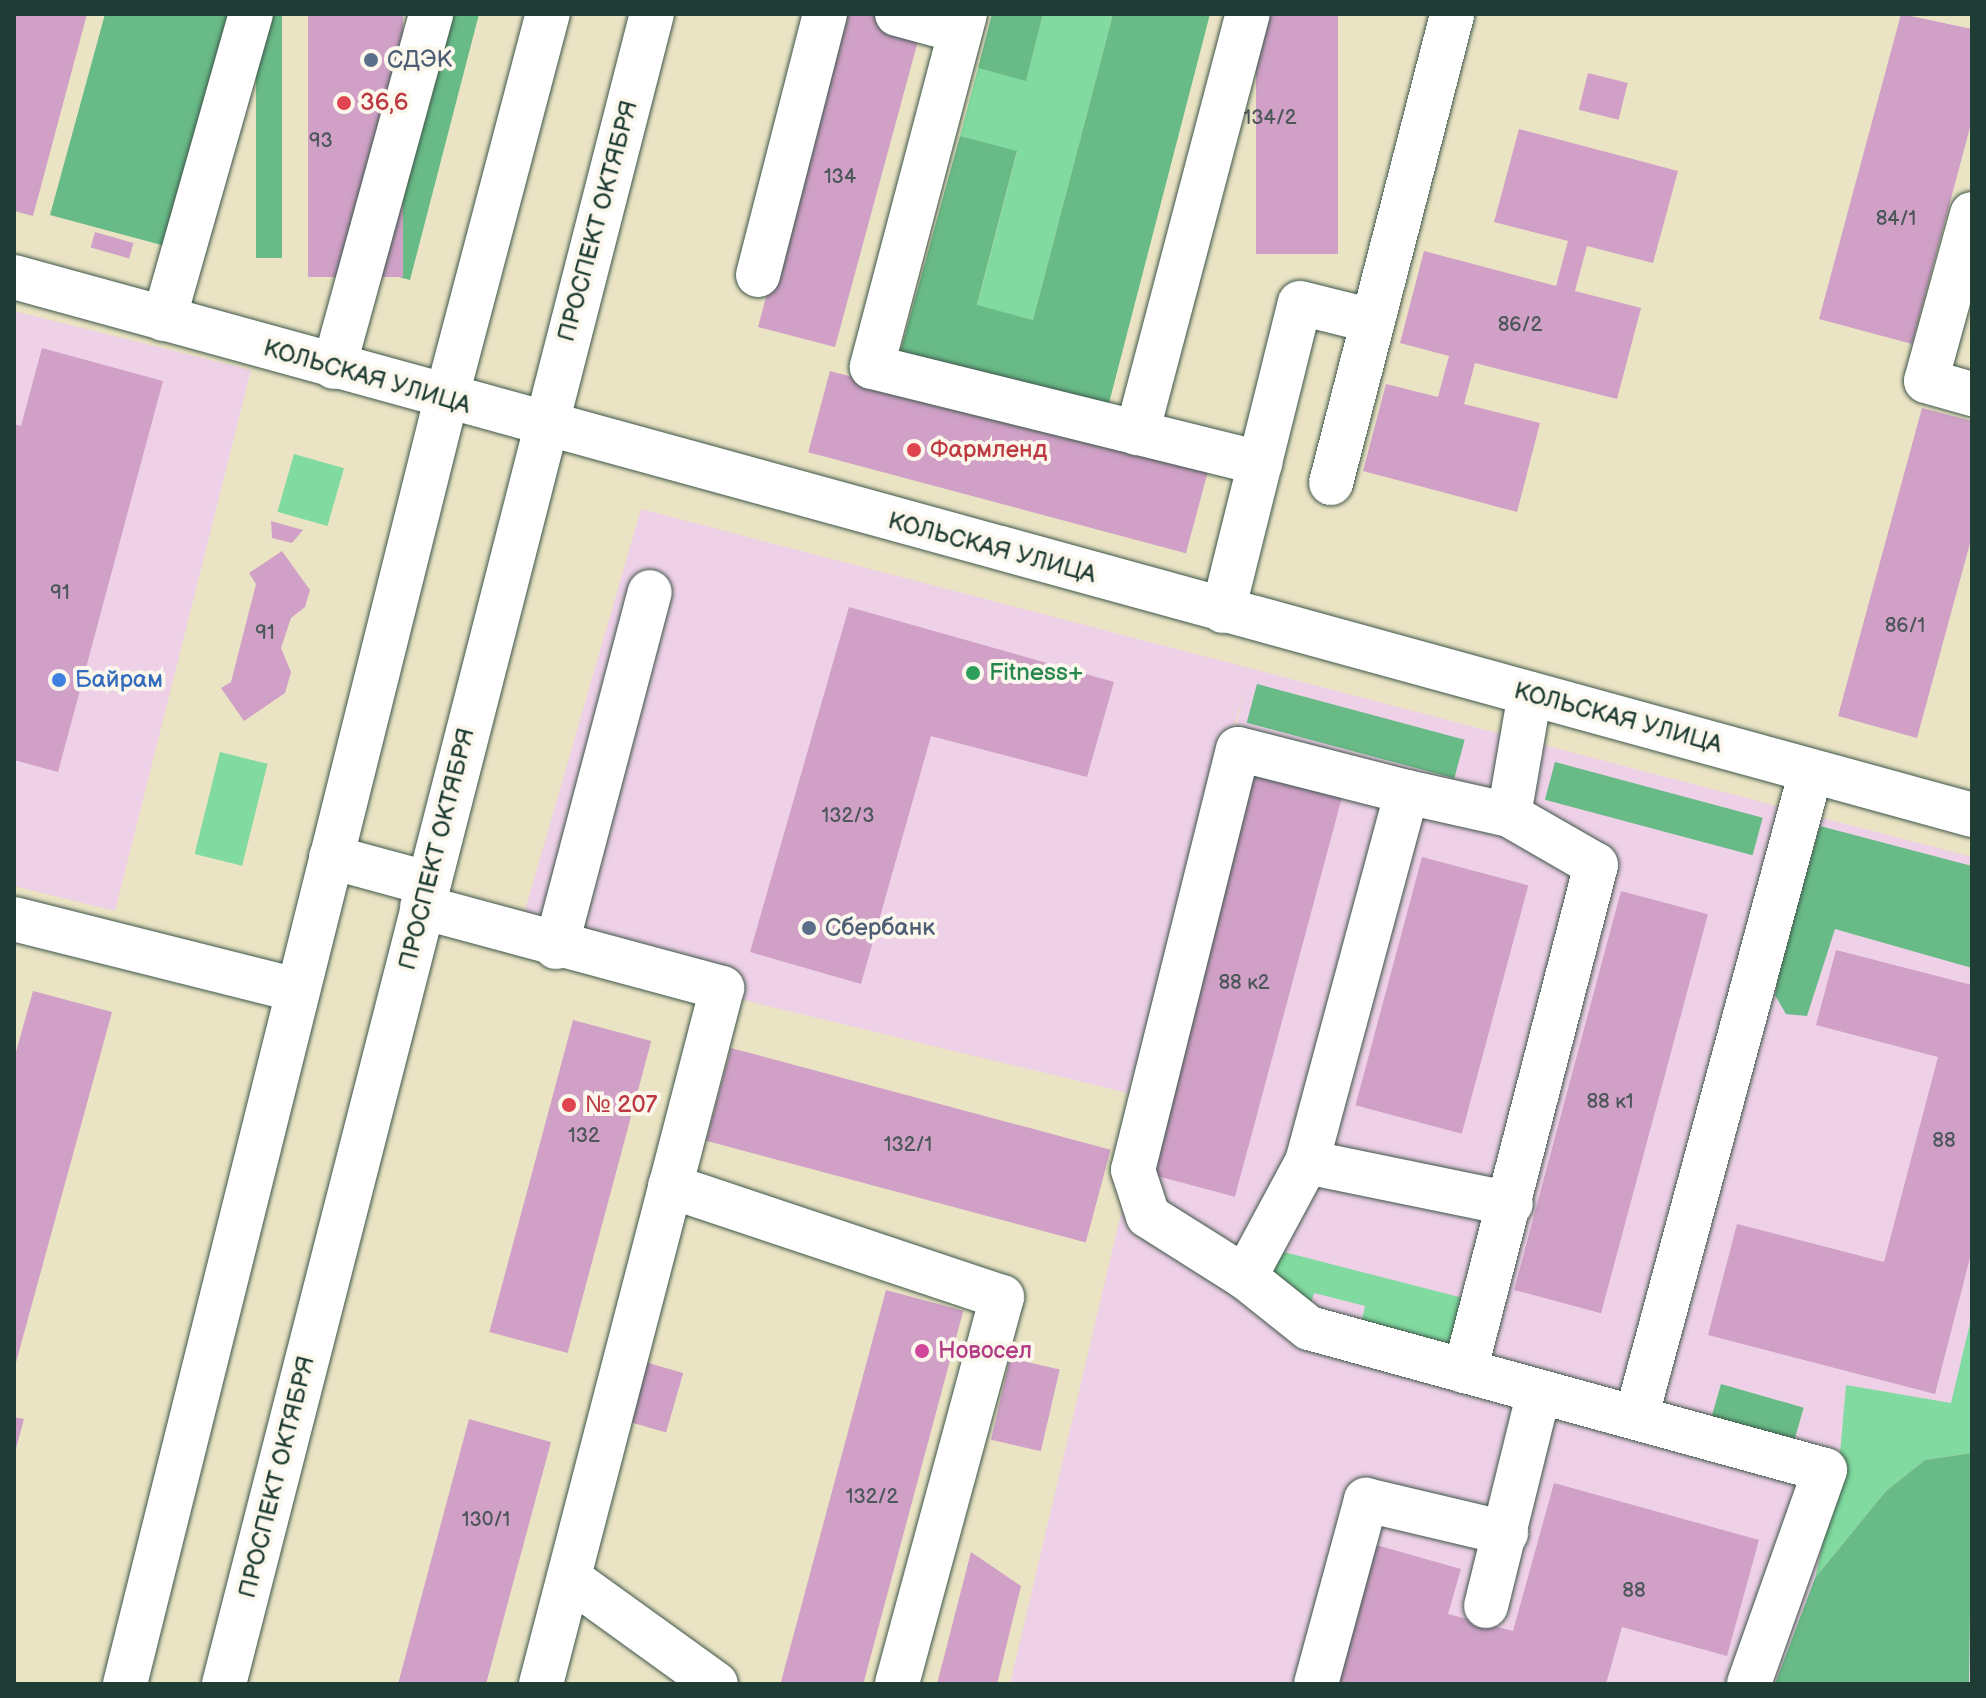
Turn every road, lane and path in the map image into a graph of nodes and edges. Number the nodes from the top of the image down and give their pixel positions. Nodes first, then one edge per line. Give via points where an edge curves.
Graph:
1 (251, 14) edge
2 (431, 14) edge
3 (548, 14) edge
4 (652, 14) edge
5 (825, 14) edge
6 (897, 14) edge
7 (1248, 14) edge
8 (1452, 14) edge
9 (962, 22) edge
10 (1972, 214) edge
11 (758, 275) dead end
12 (14, 277) edge
13 (164, 319) junction
14 (1373, 321) junction
15 (334, 367) junction
16 (1972, 394) edge
17 (446, 399) junction
18 (545, 426) junction
19 (1137, 433) junction
20 (1260, 463) junction
21 (1331, 483) dead end
22 (650, 592) dead end
23 (1223, 611) junction
24 (1530, 694) junction
25 (1811, 771) junction
26 (1407, 792) junction
27 (1509, 815) junction
28 (1972, 815) edge
29 (331, 857) junction
30 (424, 895) junction
31 (14, 919) edge
32 (556, 947) junction
33 (297, 990) junction
34 (1307, 1162) junction
35 (670, 1186) junction
36 (1511, 1204) junction
37 (1245, 1277) junction
38 (1465, 1371) junction
39 (1539, 1392) junction
40 (1636, 1418) junction
41 (1506, 1533) junction
42 (569, 1578) junction
43 (1486, 1606) dead end
44 (125, 1684) edge
45 (224, 1684) edge
46 (541, 1684) edge
47 (716, 1684) edge
48 (897, 1684) edge
49 (1316, 1684) edge
50 (1749, 1684) edge

1 - 13 main road
2 - 15 main road
3 - 17 main road
4 - 18 main road, ПРОСПЕКТ ОКТЯБРЯ
5 - 11 main road
6 - 9 main road
7 - 19 main road
8 - 14 main road
9 - 19 main road via 872,367
10 - 16 main road via 1926,381
12 - 13 main road, КОЛЬСКАЯ УЛИЦА
13 - 15 main road, КОЛЬСКАЯ УЛИЦА
14 - 20 main road via 1300,303
14 - 21 main road
15 - 17 main road, КОЛЬСКАЯ УЛИЦА
17 - 18 main road, КОЛЬСКАЯ УЛИЦА
17 - 29 main road
18 - 23 main road, КОЛЬСКАЯ УЛИЦА
18 - 30 main road, ПРОСПЕКТ ОКТЯБРЯ
19 - 20 main road
20 - 23 main road
22 - 32 main road
23 - 24 main road, КОЛЬСКАЯ УЛИЦА
24 - 25 main road, КОЛЬСКАЯ УЛИЦА
24 - 27 main road
25 - 28 main road, КОЛЬСКАЯ УЛИЦА
25 - 40 main road
26 - 27 main road
26 - 34 main road
26 - 37 main road via 1238,749 1133,1170 1148,1216
27 - 36 main road via 1596,865
29 - 30 main road
29 - 33 main road
30 - 32 main road
30 - 45 main road, ПРОСПЕКТ ОКТЯБРЯ
31 - 33 main road
32 - 35 main road via 722,988
33 - 44 main road
34 - 36 main road
34 - 37 main road
35 - 42 main road
35 - 48 main road via 1002,1297
36 - 38 main road
37 - 38 main road via 1309,1328
38 - 39 main road
39 - 40 main road
39 - 41 main road
40 - 50 main road via 1825,1470
41 - 43 main road
41 - 49 main road via 1366,1500
42 - 46 main road
42 - 47 main road

